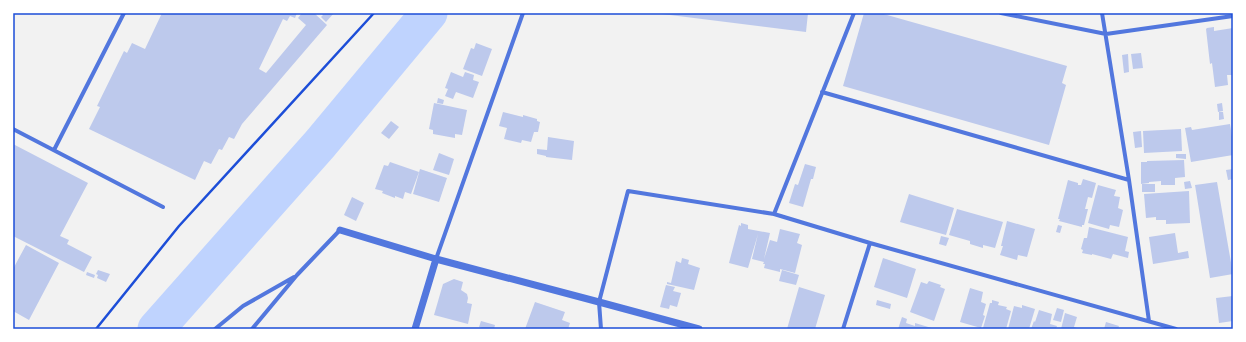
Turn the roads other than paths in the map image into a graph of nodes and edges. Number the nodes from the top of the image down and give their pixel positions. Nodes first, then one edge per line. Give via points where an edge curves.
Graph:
1 (124, 13) edge
2 (523, 13) edge
3 (854, 13) edge
4 (1001, 13) edge
5 (1102, 13) edge
6 (1233, 16) edge
7 (1106, 34) junction
8 (822, 92) junction
9 (13, 129) edge
10 (54, 150) junction
11 (1130, 180) junction
12 (163, 207) dead end
13 (774, 214) junction
14 (340, 230) joint
15 (870, 243) junction
16 (436, 259) junction
17 (297, 276) junction
18 (600, 302) junction
19 (1149, 321) junction
20 (215, 329) edge
21 (252, 329) edge
22 (415, 329) edge
23 (601, 329) edge
24 (699, 329) edge
25 (843, 329) edge
26 (1176, 329) edge

1 - 10 street
2 - 16 street
3 - 8 street
4 - 7 street
5 - 7 street
6 - 7 street
7 - 11 street
8 - 11 street
8 - 13 street
9 - 10 street
10 - 12 street
11 - 19 street
13 - 15 street
13 - 18 street via 628,191
14 - 16 street
14 - 17 street
15 - 19 street
15 - 25 street
16 - 18 street
16 - 22 street
17 - 20 street via 243,306
17 - 21 street
18 - 23 street
18 - 24 street
19 - 26 street

